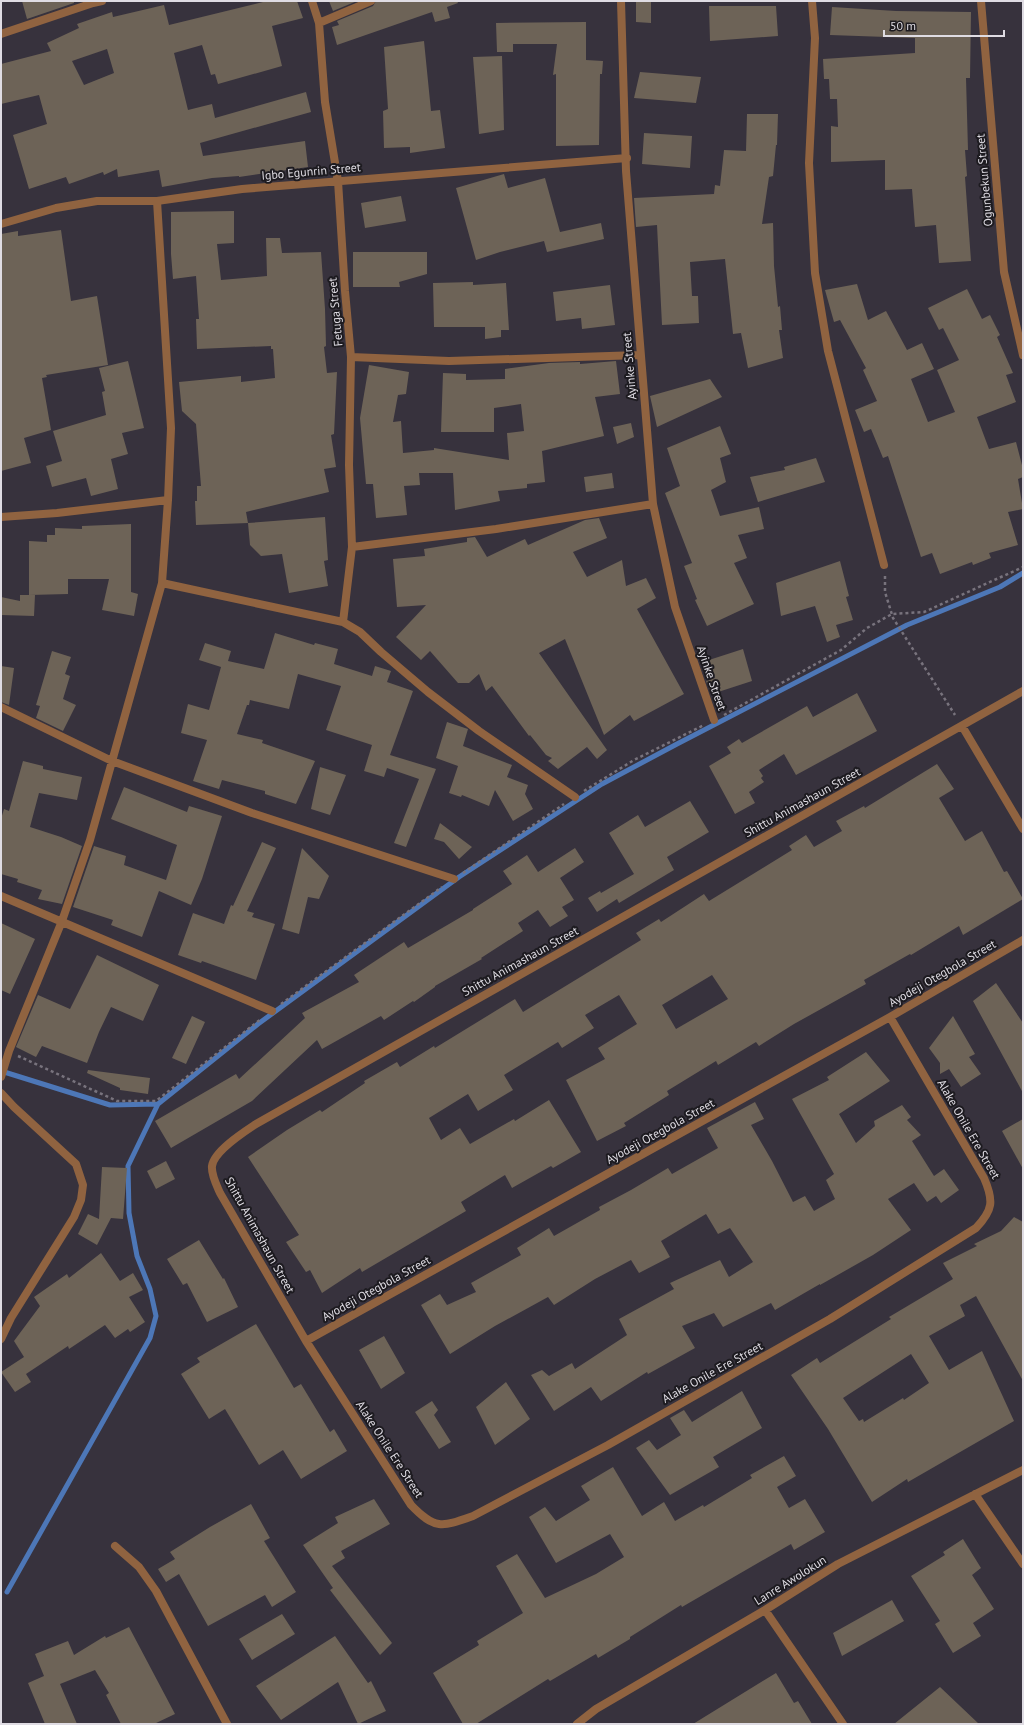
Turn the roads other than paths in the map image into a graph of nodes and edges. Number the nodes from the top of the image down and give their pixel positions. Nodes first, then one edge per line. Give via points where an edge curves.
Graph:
1 (102, 1) edge
2 (312, 1) edge
3 (371, 1) edge
4 (621, 1) edge
5 (812, 1) edge
6 (981, 1) edge
7 (92, 2) edge
8 (319, 23) junction
9 (1, 34) edge
10 (627, 158) junction
11 (338, 181) junction
12 (158, 201) junction
13 (1, 224) edge
14 (640, 355) junction
15 (1023, 355) edge
16 (351, 357) junction
17 (168, 500) junction
18 (653, 504) junction
19 (1, 517) edge
20 (352, 547) junction
21 (884, 565) road end
22 (162, 583) junction
23 (343, 622) junction
24 (1023, 691) edge
25 (1, 707) edge
26 (714, 720) road end
27 (962, 726) junction
28 (112, 761) junction
29 (576, 797) road end
30 (1023, 829) edge
31 (454, 879) road end
32 (1, 896) edge
33 (62, 921) junction
34 (1023, 940) edge
35 (272, 1011) road end
36 (890, 1017) junction
37 (2, 1075) edge
38 (1, 1092) edge
39 (1, 1339) edge
40 (306, 1340) junction
41 (1023, 1470) edge
42 (975, 1494) junction
43 (116, 1546) dead end
44 (1023, 1564) edge
45 (765, 1610) junction
46 (228, 1724) edge
47 (577, 1724) edge
48 (843, 1724) edge

1 - 7 street
2 - 8 street, Fetuga Street
3 - 8 street
4 - 10 street, Ayinke Street
5 - 21 street via 815,38 809,163 815,273 828,351
6 - 15 street, Ogunbekun Street via 1004,272
7 - 9 street
8 - 11 street, Fetuga Street via 325,102
10 - 11 street, Igbo Egunrin Street
10 - 14 street, Ayinke Street
11 - 12 street, Igbo Egunrin Street via 242,189
11 - 16 street, Fetuga Street via 344,291
12 - 13 street, Igbo Egunrin Street via 97,201 56,208
12 - 17 street via 171,428
14 - 16 street via 449,362
14 - 18 street, Ayinke Street
16 - 20 street, Fetuga Street via 349,465
17 - 19 street via 57,514
17 - 22 street
18 - 20 street via 496,529
18 - 26 street, Ayinke Street via 675,607
20 - 23 street, Fetuga Street
22 - 23 street
22 - 28 street
23 - 29 street via 360,632 428,692 479,731
24 - 27 street, Shittu Animashaun Street
25 - 28 street
27 - 30 street
27 - 40 street, Shittu Animashaun Street via 256,1124 233,1140 212,1166 214,1180
28 - 31 street via 252,813
28 - 33 street via 90,840
32 - 33 street
33 - 35 street
33 - 37 street via 8,1053
34 - 36 street, Ayodeji Otegbola Street
36 - 40 street, Ayodeji Otegbola Street
36 - 40 street, Alake Onile Ere Street via 984,1178 991,1195 991,1207 984,1220 976,1228 830,1319 608,1445 473,1516 438,1525 424,1518 411,1505
38 - 39 street via 76,1164 83,1184 81,1200 74,1217
41 - 42 street, Lanre Awolokun
42 - 44 street
42 - 45 street, Lanre Awolokun via 838,1564
43 - 46 street via 139,1567 156,1591
45 - 47 street, Lanre Awolokun via 596,1709
45 - 48 street

